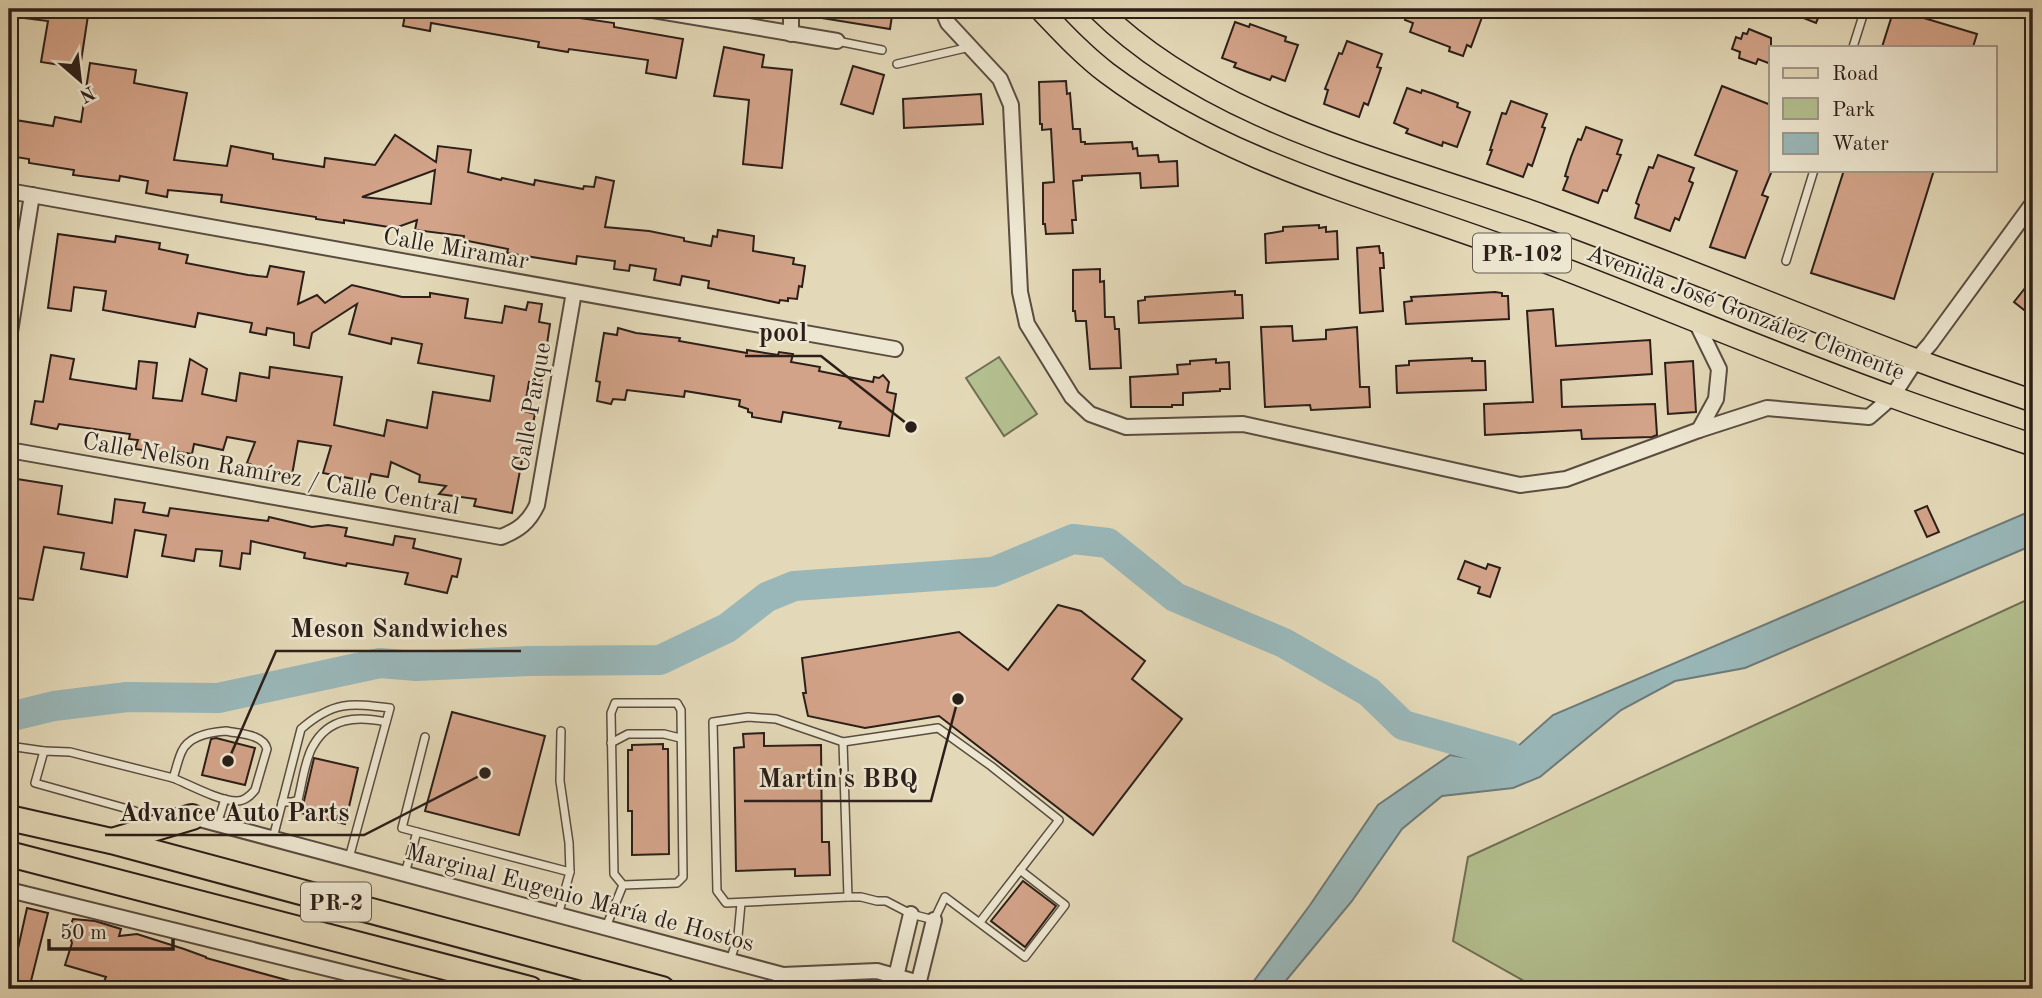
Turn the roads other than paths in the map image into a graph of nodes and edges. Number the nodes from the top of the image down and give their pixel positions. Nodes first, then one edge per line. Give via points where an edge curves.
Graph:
1 (646, 9) edge
2 (791, 9) edge
3 (1040, 9) edge
4 (1098, 9) edge
5 (1865, 9) edge
6 (945, 16) edge
7 (791, 34) junction
8 (837, 41) joint
9 (1853, 46) edge
10 (970, 47) junction
11 (882, 50) dead end
12 (897, 64) dead end
13 (1813, 172) edge
14 (9, 191) edge
15 (32, 195) junction
16 (2033, 203) edge
17 (1786, 261) dead end
18 (574, 292) junction
19 (1696, 322) junction
20 (9, 338) edge
21 (895, 349) dead end
22 (1916, 360) junction
23 (1892, 397) junction
24 (2033, 401) edge
25 (1699, 430) junction
26 (2033, 445) edge
27 (9, 450) edge
28 (523, 526) joint
29 (386, 723) junction
30 (561, 731) dead end
31 (425, 737) dead end
32 (680, 738) junction
33 (843, 742) junction
34 (611, 743) junction
35 (9, 747) edge
36 (44, 751) junction
37 (173, 778) junction
38 (225, 799) junction
39 (282, 802) junction
40 (135, 811) dead end
41 (192, 817) joint
42 (9, 818) edge
43 (218, 824) junction
44 (417, 832) junction
45 (273, 838) junction
46 (111, 841) junction
47 (9, 854) edge
48 (349, 858) junction
49 (1020, 870) junction
50 (570, 872) junction
51 (405, 873) junction
52 (623, 885) junction
53 (9, 890) edge
54 (848, 897) junction
55 (741, 903) junction
56 (911, 914) junction
57 (558, 915) junction
58 (934, 920) junction
59 (980, 922) junction
60 (606, 928) junction
61 (730, 961) junction
62 (351, 974) junction
63 (895, 983) edge
64 (918, 986) edge
65 (347, 989) edge
66 (411, 989) edge
67 (530, 989) edge
68 (662, 989) edge

1 - 7 street
2 - 7 street
3 - 19 main road, Avenida José González Clemente / PR-102 via 1107,73 1187,124 1239,150 1515,250
4 - 22 main road, Avenida José González Clemente / PR-102 via 1133,41 1185,77 1273,121 1544,216
5 - 9 lane
6 - 10 street
7 - 8 street
8 - 11 lane
10 - 12 lane
10 - 25 street via 1000,79 1011,105 1020,292 1027,324 1072,397 1090,414 1126,427 1243,424 1520,485 1566,479
13 - 17 lane
14 - 15 street, Calle Miramar
15 - 18 street, Calle Miramar
15 - 20 street
16 - 22 street
18 - 21 street, Calle Miramar
18 - 28 street, Calle Parque via 537,505
19 - 23 main road, Avenida José González Clemente / PR-102
19 - 25 street via 1719,369 1716,399
22 - 23 street
22 - 24 main road, Avenida José González Clemente / PR-102
23 - 25 street via 1868,416 1767,408
23 - 26 main road, Avenida José González Clemente / PR-102
27 - 28 street, Calle Nelson Ramírez / Calle Central via 502,537
29 - 39 lane via 345,720 324,730 312,747 298,800
29 - 39 lane via 390,708 359,704 340,705 315,717 301,729
29 - 48 lane
30 - 50 lane via 560,781
31 - 44 lane via 402,828
32 - 34 lane via 628,734
32 - 34 lane via 677,703 615,703
32 - 52 lane via 682,877 677,883
33 - 49 lane via 938,728 954,738 1059,820
33 - 54 lane
33 - 55 lane via 776,719 713,722 717,891 726,903
34 - 52 lane via 614,873
35 - 36 lane
36 - 37 lane via 70,752
36 - 40 lane via 35,783
37 - 38 lane
37 - 38 lane via 183,749 212,732 260,738 267,749 255,790 238,801
38 - 43 lane
39 - 45 lane
41 - 43 street, Marginal Eugenio María de Hostos
41 - 46 highway
42 - 46 highway, PR-2
43 - 45 street, Marginal Eugenio María de Hostos
44 - 50 lane
44 - 51 lane
45 - 48 street, Marginal Eugenio María de Hostos
46 - 68 highway, PR-2
47 - 67 highway, PR-2
48 - 51 street, Marginal Eugenio María de Hostos
49 - 59 lane
49 - 59 lane via 1065,905 1033,947 1024,957
50 - 57 lane
51 - 57 street, Marginal Eugenio María de Hostos
52 - 60 lane
53 - 62 street
54 - 55 lane
54 - 56 lane via 886,901
55 - 61 lane
56 - 58 lane
56 - 63 street
57 - 60 street, Marginal Eugenio María de Hostos
58 - 59 lane via 945,897
58 - 64 street
60 - 61 street, Marginal Eugenio María de Hostos
61 - 63 street, Marginal Eugenio María de Hostos via 783,975 877,971
62 - 65 lane
62 - 66 street
63 - 64 street, Marginal Eugenio María de Hostos

